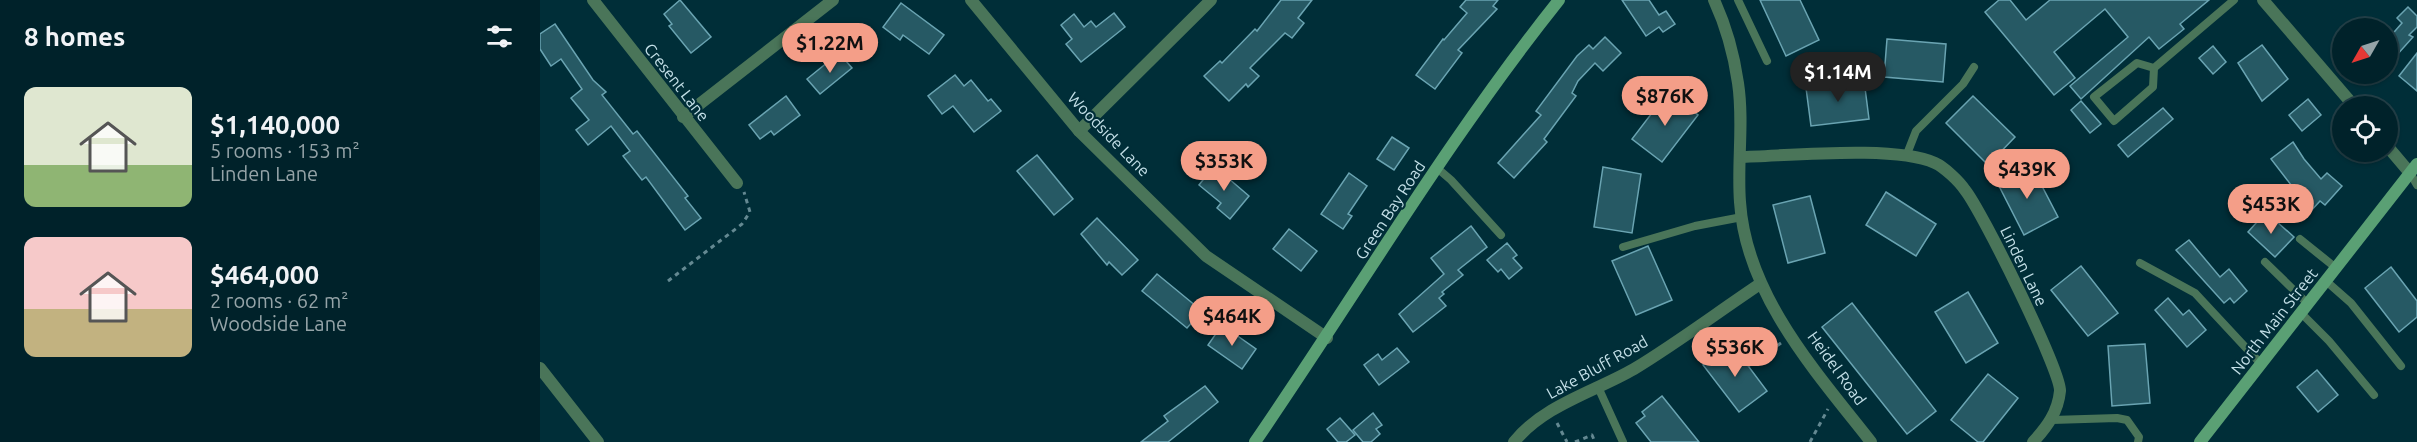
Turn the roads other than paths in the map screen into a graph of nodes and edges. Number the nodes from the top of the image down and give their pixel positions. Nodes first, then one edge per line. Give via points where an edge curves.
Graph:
1 (593, 0) edge
2 (833, 0) edge
3 (971, 0) edge
4 (1211, 0) edge
5 (1559, 0) edge
6 (1714, 0) edge
7 (1738, 0) edge
8 (2234, 0) edge
9 (2263, 0) edge
10 (1767, 61) dead end
11 (1974, 67) dead end
12 (2154, 68) junction
13 (2345, 96) edge
14 (683, 117) junction
15 (1079, 131) junction
16 (1907, 154) junction
17 (2398, 155) edge
18 (1740, 157) junction
19 (1437, 168) junction
20 (2414, 169) edge
21 (737, 183) road end
22 (2417, 185) edge
23 (1742, 217) junction
24 (1501, 235) dead end
25 (2300, 239) dead end
26 (1623, 247) dead end
27 (2265, 262) dead end
28 (2140, 263) dead end
29 (2336, 268) junction
30 (2326, 281) junction
31 (1760, 284) junction
32 (2304, 309) junction
33 (1327, 338) junction
34 (2261, 364) junction
35 (2401, 366) dead end
36 (540, 368) edge
37 (1598, 387) junction
38 (2374, 395) dead end
39 (2052, 420) junction
40 (598, 442) edge
41 (1255, 442) edge
42 (1514, 442) edge
43 (1623, 442) edge
44 (1871, 442) edge
45 (2033, 442) edge
46 (2138, 442) edge
47 (2200, 442) edge

1 - 14 street, Cresent Lane
2 - 14 street
3 - 15 street, Woodside Lane
4 - 15 street
5 - 19 street, Green Bay Road via 1512,59
6 - 18 street, Heidel Road via 1724,22 1739,84
7 - 10 lane
8 - 12 lane
9 - 13 street
11 - 16 lane via 1963,84 1917,131
12 - 12 lane via 2153,87 2114,121 2094,97 2137,63
14 - 21 street, Cresent Lane
15 - 33 street, Woodside Lane via 1206,256
16 - 18 street, Linden Lane
16 - 39 street, Linden Lane via 1937,163 1965,189 1992,236 2050,358 2060,389
17 - 20 street
18 - 23 street, Heidel Road
19 - 24 lane
19 - 33 street, Green Bay Road
20 - 22 lane
20 - 29 street, North Main Street
23 - 26 lane via 1695,225
23 - 31 street, Heidel Road
25 - 29 lane
27 - 32 lane
28 - 34 lane via 2195,293
29 - 30 street, North Main Street
30 - 32 street, North Main Street
30 - 35 lane via 2351,303
31 - 37 street, Lake Bluff Road via 1634,368
31 - 44 street, Heidel Road via 1791,335
32 - 34 street, North Main Street
32 - 38 lane
33 - 41 street, Green Bay Road
34 - 47 street, North Main Street
36 - 40 street
37 - 42 street, Lake Bluff Road via 1550,412
37 - 43 lane
39 - 45 street, Linden Lane
39 - 46 lane via 2117,417 2127,420 2139,437

